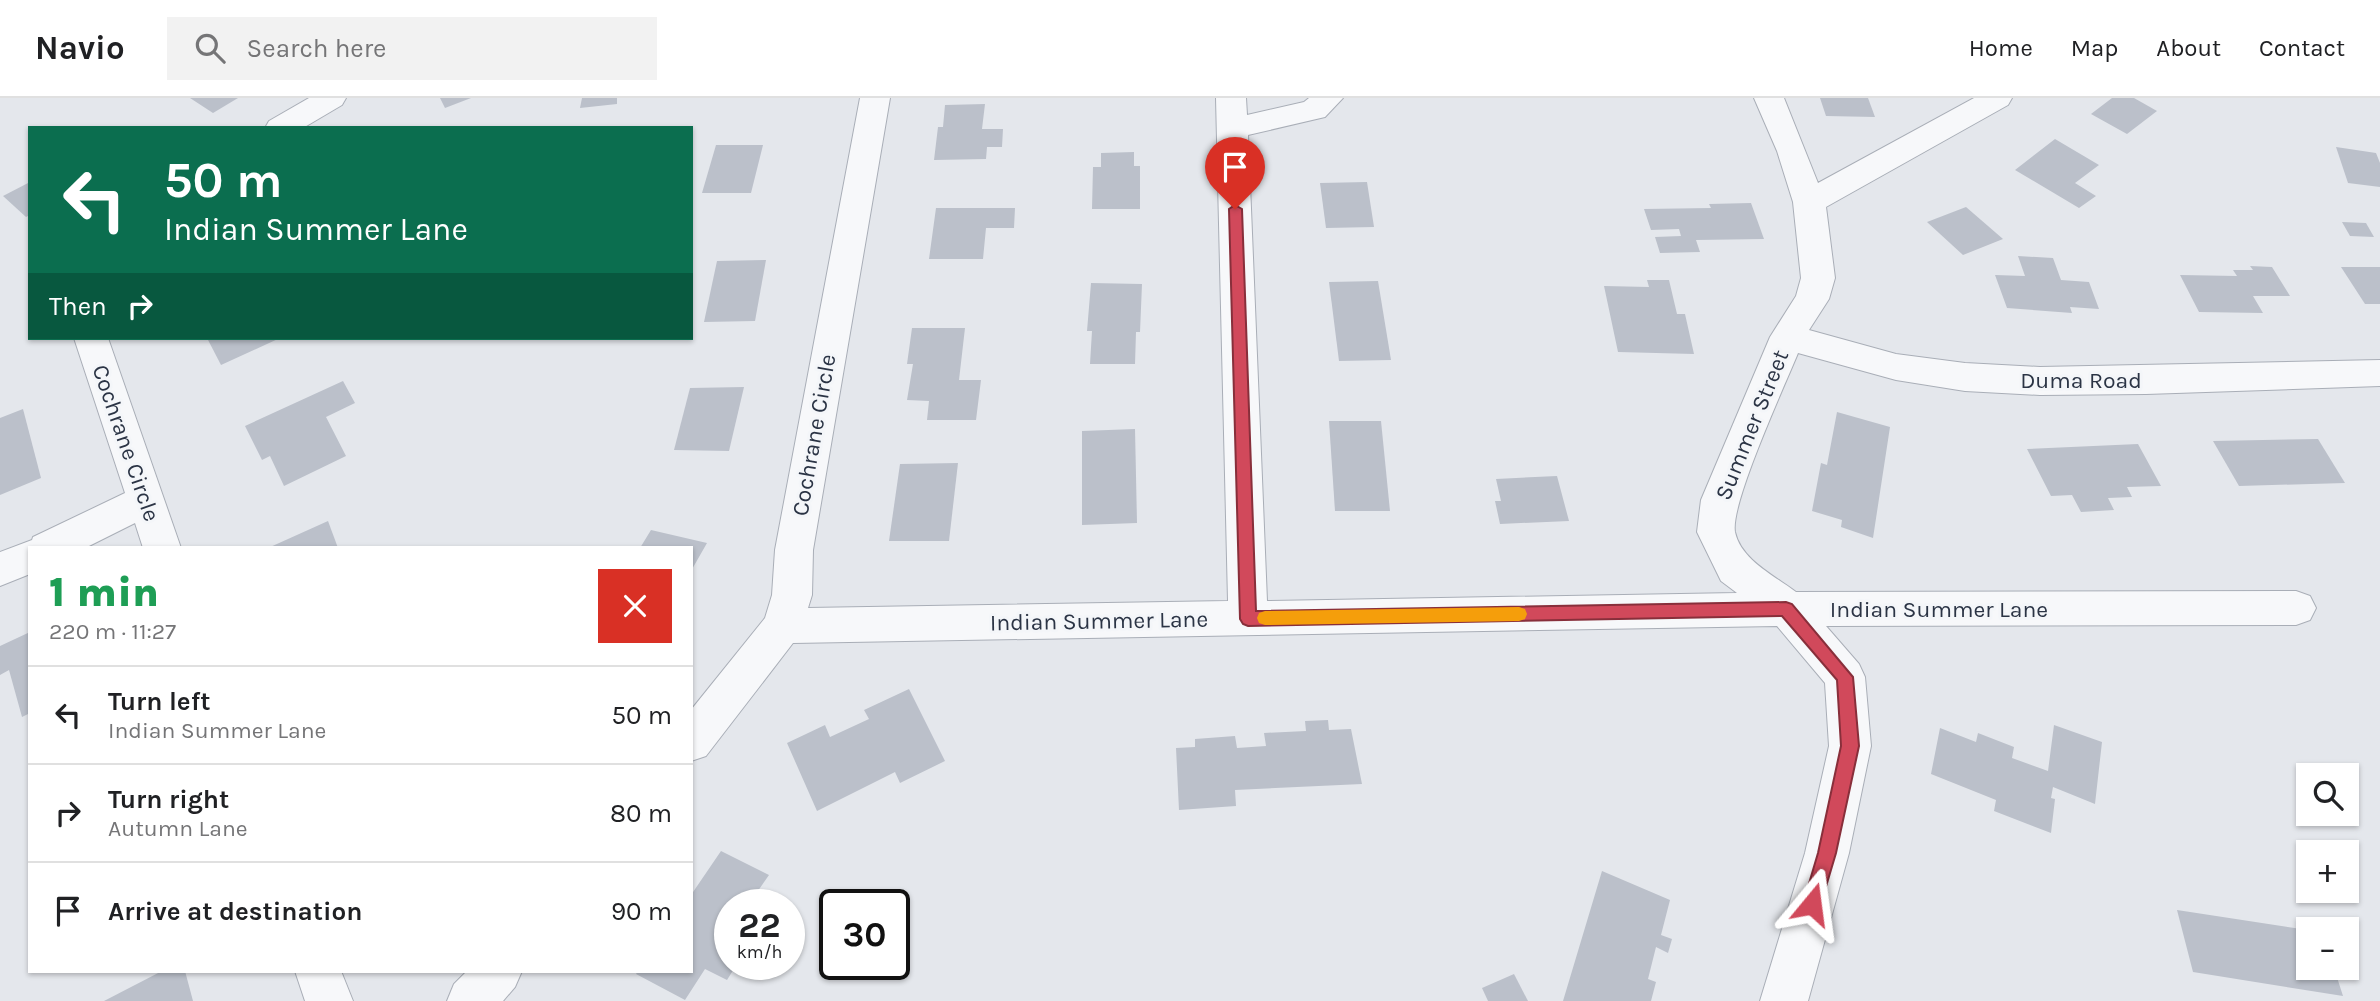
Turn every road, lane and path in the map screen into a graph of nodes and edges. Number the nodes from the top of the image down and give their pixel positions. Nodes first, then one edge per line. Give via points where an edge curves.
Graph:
1 (331, 98) edge
2 (875, 98) edge
3 (1328, 98) edge
4 (1769, 98) edge
5 (1997, 98) edge
6 (1232, 113) edge
7 (282, 126) edge
8 (1809, 202) junction
9 (1787, 337) junction
10 (92, 340) edge
11 (2380, 373) edge
12 (145, 501) junction
13 (51, 546) edge
14 (161, 546) edge
15 (28, 557) edge
16 (0, 570) edge
17 (2296, 608) dead end
18 (1786, 609) junction
19 (1248, 619) junction
20 (783, 626) junction
21 (693, 739) edge
22 (319, 973) edge
23 (497, 973) edge
24 (329, 1001) edge
25 (471, 1001) edge
26 (1784, 1001) edge

1 - 7 street
2 - 20 street, Cochrane Circle via 812,442 794,550 792,595
3 - 6 street via 1314,110
4 - 8 street, Summer Street
5 - 8 street
6 - 19 street
8 - 9 street, Summer Street via 1818,278 1812,299
9 - 11 street, Duma Road via 1896,367 1965,377 2146,380
9 - 18 street, Summer Street via 1720,500 1716,532 1735,569
10 - 12 street, Cochrane Circle
12 - 13 street
12 - 14 street, Cochrane Circle
15 - 16 street
17 - 18 street, Indian Summer Lane
18 - 19 street, Indian Summer Lane
18 - 26 street, Summer Street via 1845,677 1850,746 1827,853
19 - 20 street, Indian Summer Lane
20 - 21 street, Cochrane Circle
22 - 24 street
23 - 25 street

